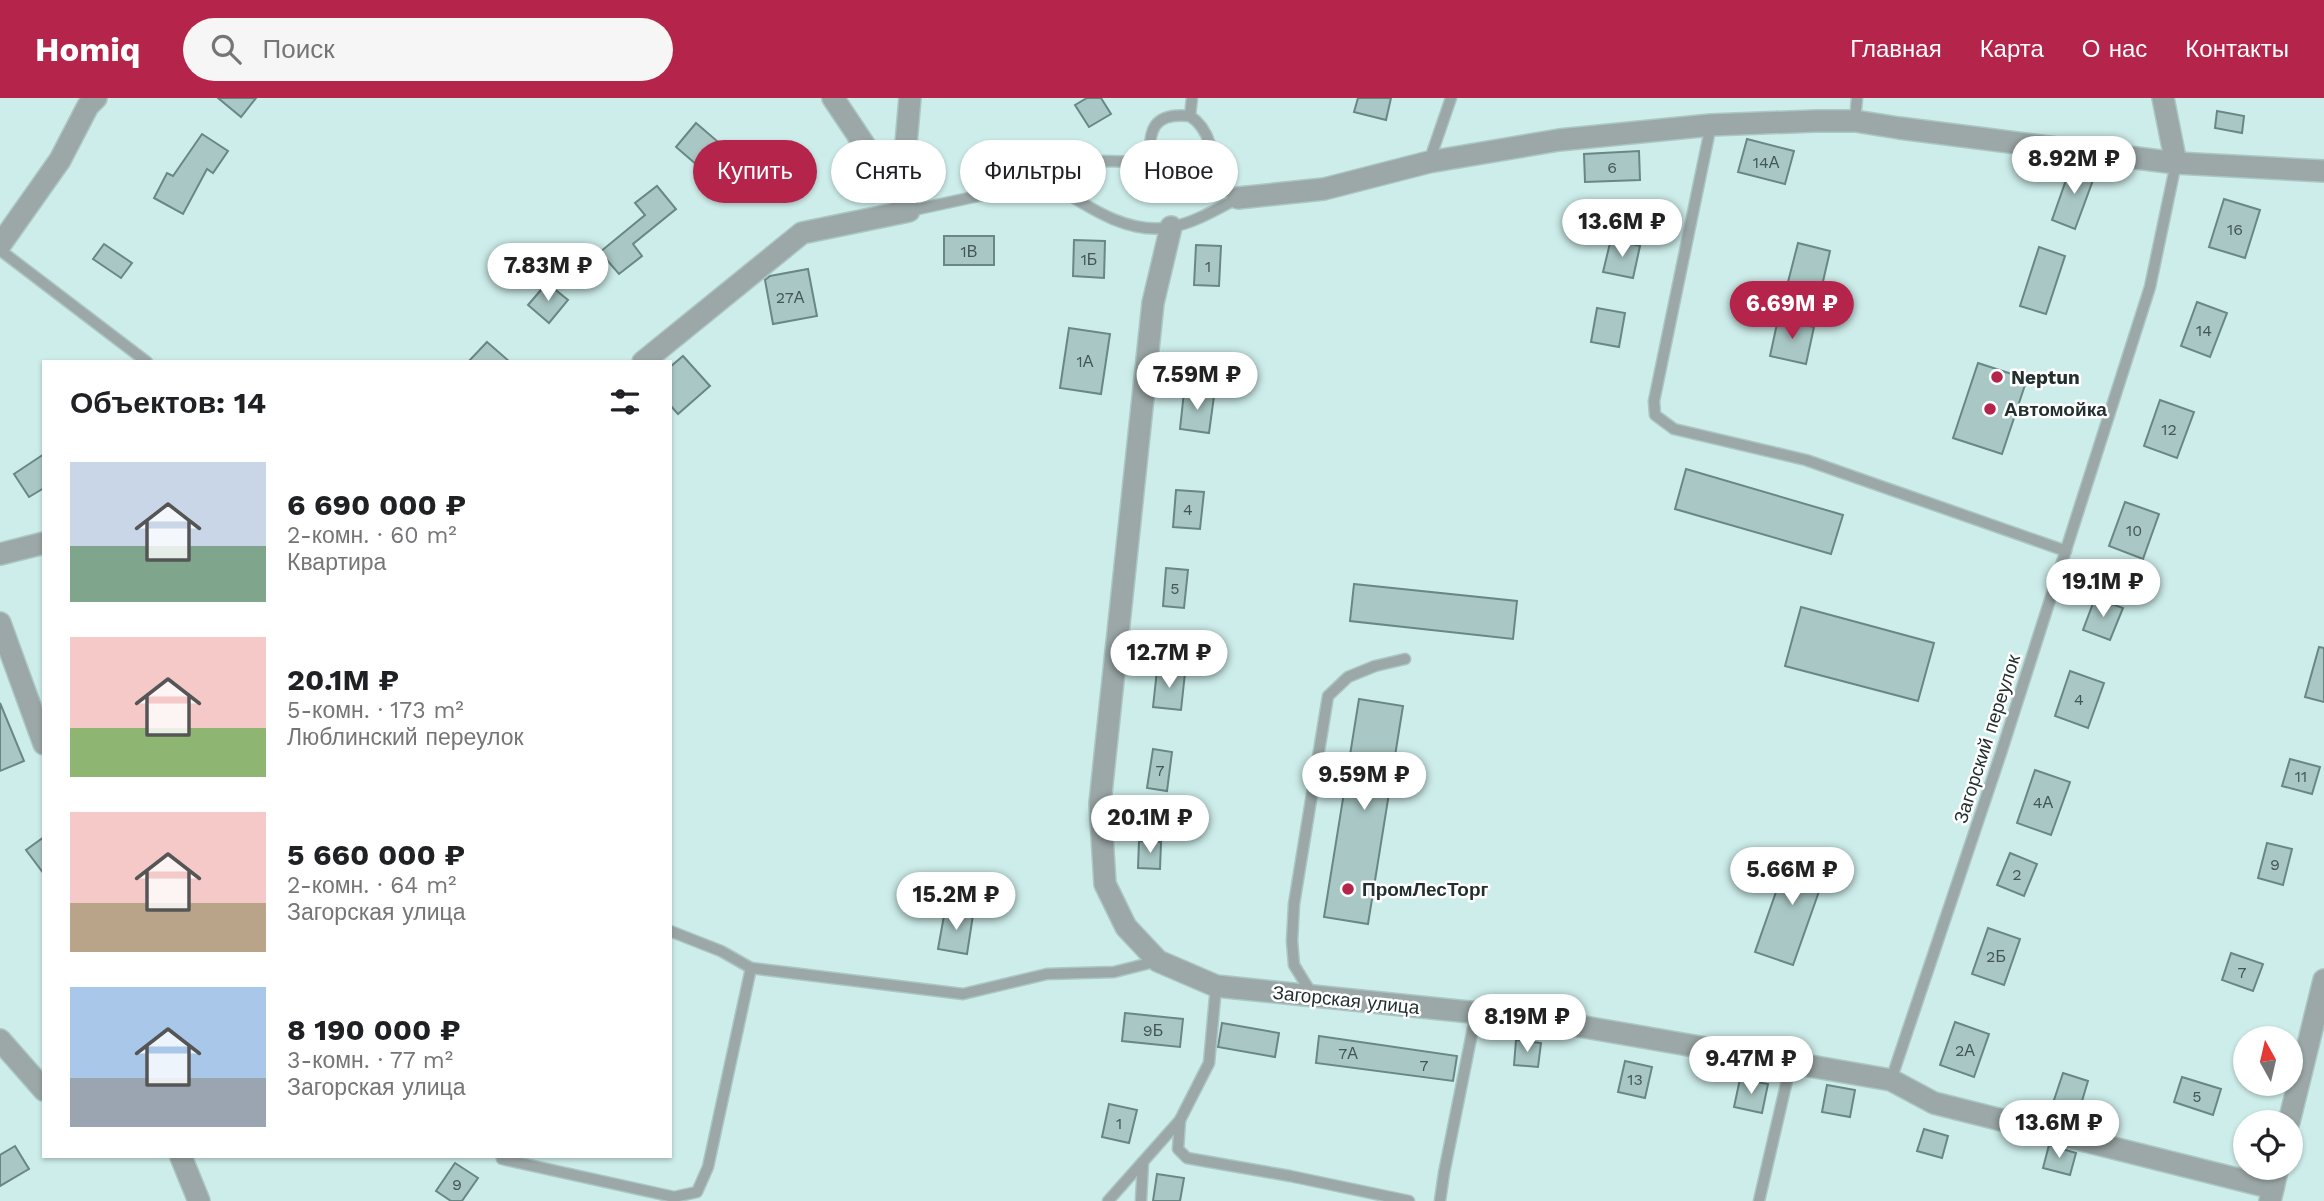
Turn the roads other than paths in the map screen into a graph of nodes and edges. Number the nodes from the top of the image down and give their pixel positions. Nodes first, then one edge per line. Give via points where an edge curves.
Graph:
1 (96, 98) edge
2 (834, 98) edge
3 (910, 98) edge
4 (1192, 98) edge
5 (1451, 98) edge
6 (1857, 98) edge
7 (2163, 98) edge
8 (1190, 116) junction
9 (1855, 121) junction
10 (1710, 125) junction
11 (1149, 140) edge
12 (1208, 140) edge
13 (1429, 162) junction
14 (2176, 163) junction
15 (2324, 171) edge
16 (1238, 198) edge
17 (960, 200) edge
18 (1081, 203) edge
19 (1228, 203) edge
20 (909, 211) junction
21 (1171, 227) junction
22 (0, 244) edge
23 (0, 250) edge
24 (144, 360) edge
25 (645, 360) edge
26 (42, 544) edge
27 (2066, 551) junction
28 (0, 554) edge
29 (0, 623) edge
30 (1405, 659) dead end
31 (42, 738) edge
32 (672, 932) edge
33 (1158, 961) junction
34 (751, 968) junction
35 (2324, 980) edge
36 (1216, 986) junction
37 (1313, 996) junction
38 (2321, 1004) edge
39 (1476, 1013) junction
40 (0, 1040) edge
41 (1791, 1063) junction
42 (1891, 1080) junction
43 (42, 1088) edge
44 (2293, 1110) edge
45 (1180, 1120) junction
46 (181, 1158) edge
47 (502, 1159) dead end
48 (1143, 1161) junction
49 (2272, 1195) edge
50 (198, 1201) edge
51 (1108, 1201) edge
52 (1141, 1201) edge
53 (1409, 1201) edge
54 (1440, 1201) edge
55 (1759, 1201) edge

1 - 22 street via 61,160
2 - 20 street
3 - 20 street via 905,155
4 - 8 lane
5 - 13 lane
6 - 9 lane
7 - 14 street
8 - 11 lane via 1174,114 1159,120
8 - 12 lane via 1200,122
9 - 10 street
9 - 14 street
10 - 13 street via 1559,140
10 - 27 lane via 1654,401 1655,415 1674,429 1806,460
13 - 16 street via 1324,189
14 - 15 street
14 - 27 lane, Загорский переулок via 2150,287
17 - 20 lane
18 - 21 lane via 1100,215 1149,229
19 - 21 lane
20 - 25 street via 802,233
21 - 33 street via 1153,303 1100,803 1105,884 1126,927
23 - 24 lane
26 - 28 street
27 - 42 lane, Загорский переулок
29 - 31 street
30 - 37 lane via 1348,677 1328,696 1292,941 1294,965
32 - 34 lane
33 - 34 lane via 1114,972 1047,974 963,994
33 - 36 street, Загорская улица
34 - 47 lane via 708,1167 697,1192 674,1197
35 - 38 street
36 - 37 street, Загорская улица
36 - 45 lane via 1209,1063
37 - 39 street, Загорская улица
38 - 44 street
39 - 41 street, Загорская улица via 1538,1019
39 - 54 lane
40 - 43 street
41 - 42 street, Загорская улица
41 - 55 lane
42 - 49 street, Загорская улица via 1934,1103
45 - 48 lane
45 - 53 lane via 1178,1149 1187,1158
46 - 50 street
48 - 51 lane
48 - 52 lane

